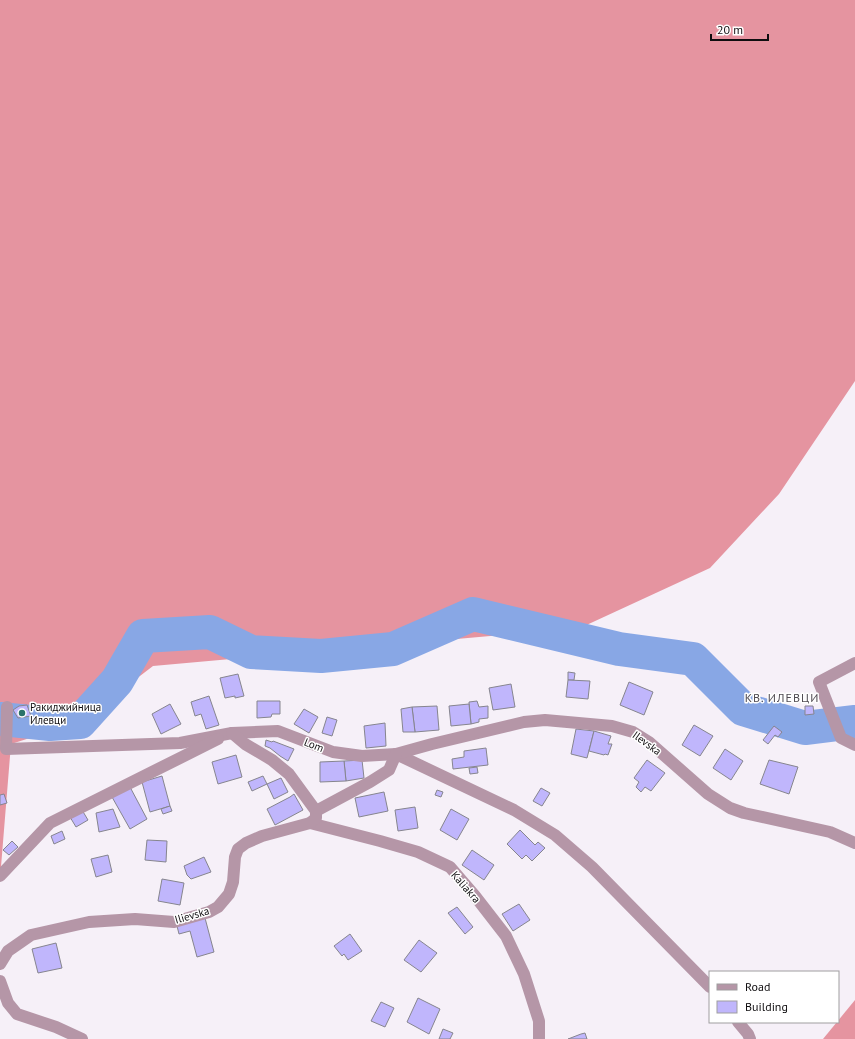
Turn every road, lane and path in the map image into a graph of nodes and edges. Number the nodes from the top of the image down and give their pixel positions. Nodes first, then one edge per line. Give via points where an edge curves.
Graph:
1 (855, 663) edge
2 (7, 710) dead end
3 (232, 733) junction
4 (855, 745) edge
5 (396, 754) junction
6 (316, 812) junction
7 (310, 823) junction
8 (855, 843) edge
9 (0, 876) edge
10 (0, 964) edge
11 (0, 981) edge
12 (709, 986) edge
13 (739, 1023) edge
14 (82, 1039) edge
15 (539, 1039) edge
16 (750, 1039) edge

1 - 4 street via 819,682 841,738
2 - 3 street, Lom via 6,749 180,743
3 - 5 street, Lom via 278,731 333,752 362,756
3 - 6 street via 289,774
3 - 9 street via 50,823
5 - 6 street via 389,770
5 - 8 street, Ilevska via 524,722 545,720 612,726 633,732 649,742 708,794 730,808 830,832
5 - 12 street, Lom via 514,810 555,834 592,867
6 - 7 street via 316,818
7 - 10 street, Ilievska via 262,836 238,849 233,882 228,894 218,907 209,912 174,922 135,919 89,922 31,936 8,951
7 - 15 street, Kaliakra via 418,852 450,867 506,936 524,974 539,1021
11 - 14 street via 8,1003 17,1014
13 - 16 street

